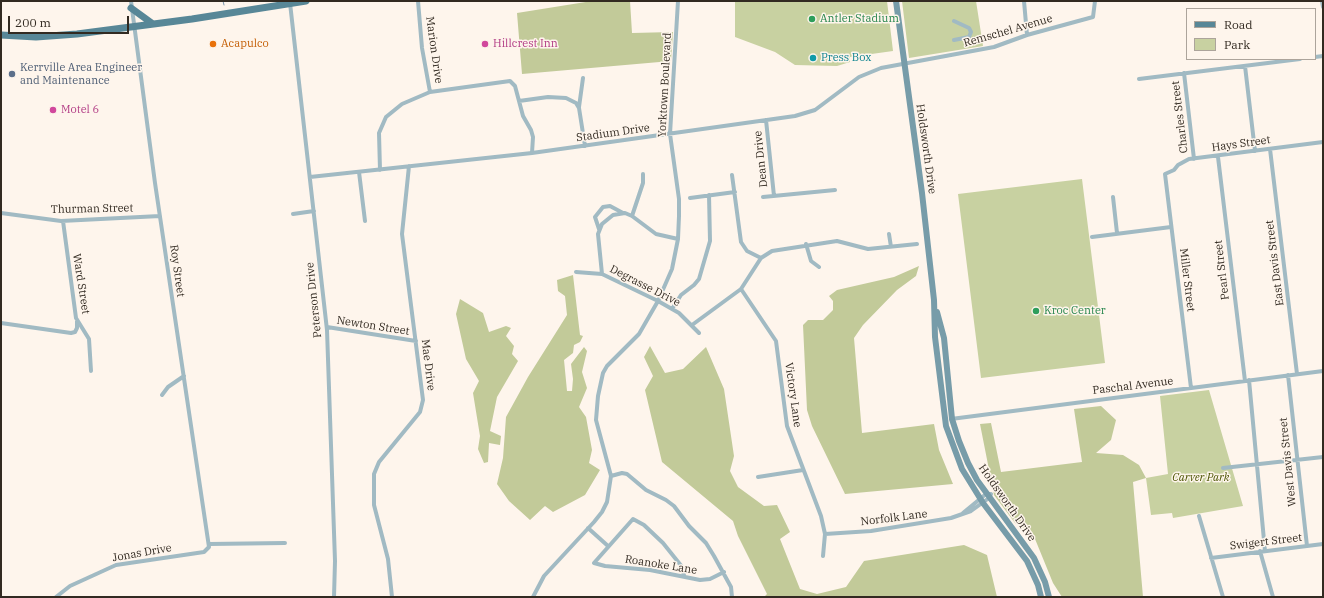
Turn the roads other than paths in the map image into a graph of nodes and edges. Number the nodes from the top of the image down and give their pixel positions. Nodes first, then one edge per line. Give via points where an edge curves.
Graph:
1 (306, 1) edge
2 (418, 1) edge
3 (678, 1) edge
4 (896, 1) edge
5 (1024, 1) edge
6 (1095, 1) edge
7 (1322, 1) edge
8 (131, 4) edge
9 (290, 4) junction
10 (1323, 7) edge
11 (954, 21) dead end
12 (153, 24) junction
13 (133, 27) junction
14 (1, 35) edge
15 (1027, 35) junction
16 (954, 40) dead end
17 (1292, 60) edge
18 (904, 64) junction
19 (1245, 66) junction
20 (1184, 73) junction
21 (582, 78) dead end
22 (1139, 79) dead end
23 (430, 92) junction
24 (519, 101) junction
25 (579, 108) junction
26 (766, 120) junction
27 (670, 134) junction
28 (1323, 142) edge
29 (585, 146) junction
30 (1270, 149) junction
31 (1255, 151) junction
32 (532, 153) junction
33 (1218, 157) junction
34 (1194, 159) junction
35 (409, 166) junction
36 (380, 170) junction
37 (359, 172) junction
38 (643, 174) dead end
39 (1165, 174) joint
40 (732, 175) dead end
41 (310, 177) junction
42 (835, 190) dead end
43 (734, 192) junction
44 (709, 195) junction
45 (774, 196) junction
46 (763, 197) dead end
47 (1113, 197) dead end
48 (690, 198) dead end
49 (314, 210) junction
50 (1, 213) edge
51 (625, 213) junction
52 (293, 214) dead end
53 (160, 216) junction
54 (632, 216) junction
55 (63, 221) junction
56 (365, 221) dead end
57 (1171, 227) junction
58 (599, 229) junction
59 (1117, 233) junction
60 (889, 234) dead end
61 (1092, 237) dead end
62 (678, 239) junction
63 (806, 244) junction
64 (917, 244) dead end
65 (891, 247) junction
66 (761, 258) junction
67 (818, 267) dead end
68 (576, 272) dead end
69 (602, 274) junction
70 (741, 289) junction
71 (934, 300) junction
72 (658, 302) junction
73 (672, 308) junction
74 (76, 318) junction
75 (1, 323) edge
76 (692, 325) junction
77 (327, 328) junction
78 (699, 333) dead end
79 (416, 341) junction
80 (91, 371) dead end
81 (1323, 371) edge
82 (1297, 374) junction
83 (1288, 375) junction
84 (184, 376) junction
85 (1247, 380) junction
86 (1191, 388) junction
87 (162, 395) dead end
88 (952, 419) junction
89 (945, 420) junction
90 (1323, 457) edge
91 (1298, 460) junction
92 (1258, 465) junction
93 (1223, 468) dead end
94 (803, 470) junction
95 (611, 476) junction
96 (758, 477) dead end
97 (988, 496) junction
98 (982, 501) junction
99 (1198, 516) dead end
100 (588, 528) junction
101 (825, 534) junction
102 (285, 543) dead end
103 (209, 544) junction
104 (1323, 545) edge
105 (608, 546) junction
106 (1307, 546) junction
107 (1260, 551) junction
108 (1266, 551) junction
109 (823, 556) dead end
110 (1211, 558) junction
111 (724, 572) junction
112 (684, 576) junction
113 (56, 597) edge
114 (334, 597) edge
115 (392, 597) edge
116 (533, 597) edge
117 (732, 597) edge
118 (1041, 597) edge
119 (1049, 597) edge
120 (1223, 597) edge
121 (1273, 597) edge

1 - 9 main road
2 - 23 street, Marion Drive via 422,48
3 - 27 street, Yorktown Boulevard
4 - 18 main road, Holdsworth Drive
5 - 15 street
6 - 15 street, Remschel Avenue via 1093,17
7 - 10 street
8 - 12 main road
8 - 13 street, Roy Street
9 - 12 main road
9 - 41 street, Peterson Drive
11 - 16 street via 969,28 971,32 969,37
12 - 13 main road
13 - 14 main road via 60,36
13 - 53 street, Roy Street
15 - 18 street, Remschel Avenue via 994,47
17 - 19 street
18 - 26 street, Stadium Drive via 881,68 859,77 815,110
18 - 71 main road, Holdsworth Drive
19 - 20 street
19 - 31 street
20 - 22 street
20 - 34 street, Charles Street
21 - 25 street
23 - 24 street via 510,81 515,86
23 - 36 street, Marion Drive via 402,104 386,117 379,133
24 - 25 street via 548,97 566,98 576,103
24 - 32 street via 533,137
25 - 29 street
26 - 27 street, Stadium Drive
26 - 45 street, Dean Drive
27 - 29 street, Stadium Drive
27 - 62 street, Yorktown Boulevard via 678,199
28 - 30 street, Hays Street
29 - 32 street, Stadium Drive
30 - 31 street, Hays Street
30 - 82 street, East Davis Street
31 - 33 street, Hays Street
32 - 35 street, Stadium Drive
33 - 34 street, Hays Street
33 - 85 street, Pearl Street
34 - 39 street, Hays Street via 1184,161
35 - 36 street, Stadium Drive
35 - 79 street, Mae Drive via 402,234
36 - 37 street, Stadium Drive
37 - 41 street, Stadium Drive
37 - 56 street
38 - 54 street via 643,183
39 - 57 street, Miller Street
40 - 43 street
41 - 49 street, Peterson Drive
42 - 45 street
43 - 44 street
43 - 66 street via 741,242 747,251
44 - 48 street
44 - 73 street via 710,241 699,279 681,295
45 - 46 street
47 - 59 street
49 - 52 street
49 - 77 street, Peterson Drive
50 - 55 street, Thurman Street
51 - 54 street
51 - 58 street via 607,218
51 - 58 street via 610,206 603,207 595,217
53 - 55 street, Thurman Street
53 - 84 street, Roy Street
54 - 62 street via 656,234
55 - 74 street, Ward Street
57 - 59 street
57 - 86 street, Miller Street
58 - 69 street
59 - 61 street
60 - 65 street
62 - 72 street, Yorktown Boulevard via 672,268
63 - 65 street via 837,241 868,249
63 - 66 street via 772,251
63 - 67 street via 811,261
64 - 65 street
66 - 70 street
68 - 69 street, Degrasse Drive
69 - 72 street, Degrasse Drive
70 - 76 street
70 - 94 street, Victory Lane via 776,341 787,426
71 - 88 main road, Holdsworth Drive via 944,338
71 - 89 main road, Holdsworth Drive via 935,337
72 - 73 street, Degrasse Drive
72 - 95 street, Yorktown Boulevard via 636,338 603,373 596,420
73 - 76 street, Degrasse Drive
74 - 75 street via 77,328 71,333
74 - 80 street, Ward Street via 89,340
76 - 78 street, Degrasse Drive
77 - 79 street, Newton Street
77 - 114 street, Peterson Drive
79 - 115 street, Mae Drive via 423,396 421,408 378,462 374,479 374,505 388,558
81 - 82 street, Paschal Avenue
82 - 83 street, Paschal Avenue
83 - 85 street, Paschal Avenue
83 - 91 street, West Davis Street
84 - 87 street via 168,387
84 - 103 street, Roy Street
85 - 86 street, Paschal Avenue
85 - 92 street, Pearl Street
86 - 88 street, Paschal Avenue
88 - 89 street, Paschal Avenue
88 - 97 main road, Holdsworth Drive via 968,463
89 - 98 main road, Holdsworth Drive via 962,469
90 - 91 street
91 - 92 street
91 - 106 street, West Davis Street
92 - 93 street
92 - 108 street, Pearl Street
94 - 96 street
94 - 101 street, Victory Lane via 821,516
95 - 100 street, Yorktown Boulevard via 607,502
95 - 111 street via 627,474 646,490 670,503 706,543
97 - 98 street, Norfolk Lane
97 - 119 main road, Holdsworth Drive via 1034,558
98 - 101 street, Norfolk Lane via 971,512 932,522 871,531
98 - 118 main road, Holdsworth Drive via 1027,562 1038,584
99 - 110 street
100 - 105 street
100 - 116 street, Yorktown Boulevard via 544,576
101 - 109 street, Victory Lane
102 - 103 street
103 - 113 street, Jonas Drive via 204,552 116,565 70,586
104 - 106 street, Swigert Street
105 - 112 street, Roanoke Lane via 594,563
105 - 112 street via 633,519 663,542 682,568
106 - 108 street, Swigert Street
107 - 108 street, Swigert Street
107 - 110 street, Swigert Street
107 - 121 street
110 - 120 street
111 - 112 street, Roanoke Lane via 705,580
111 - 117 street via 731,587

